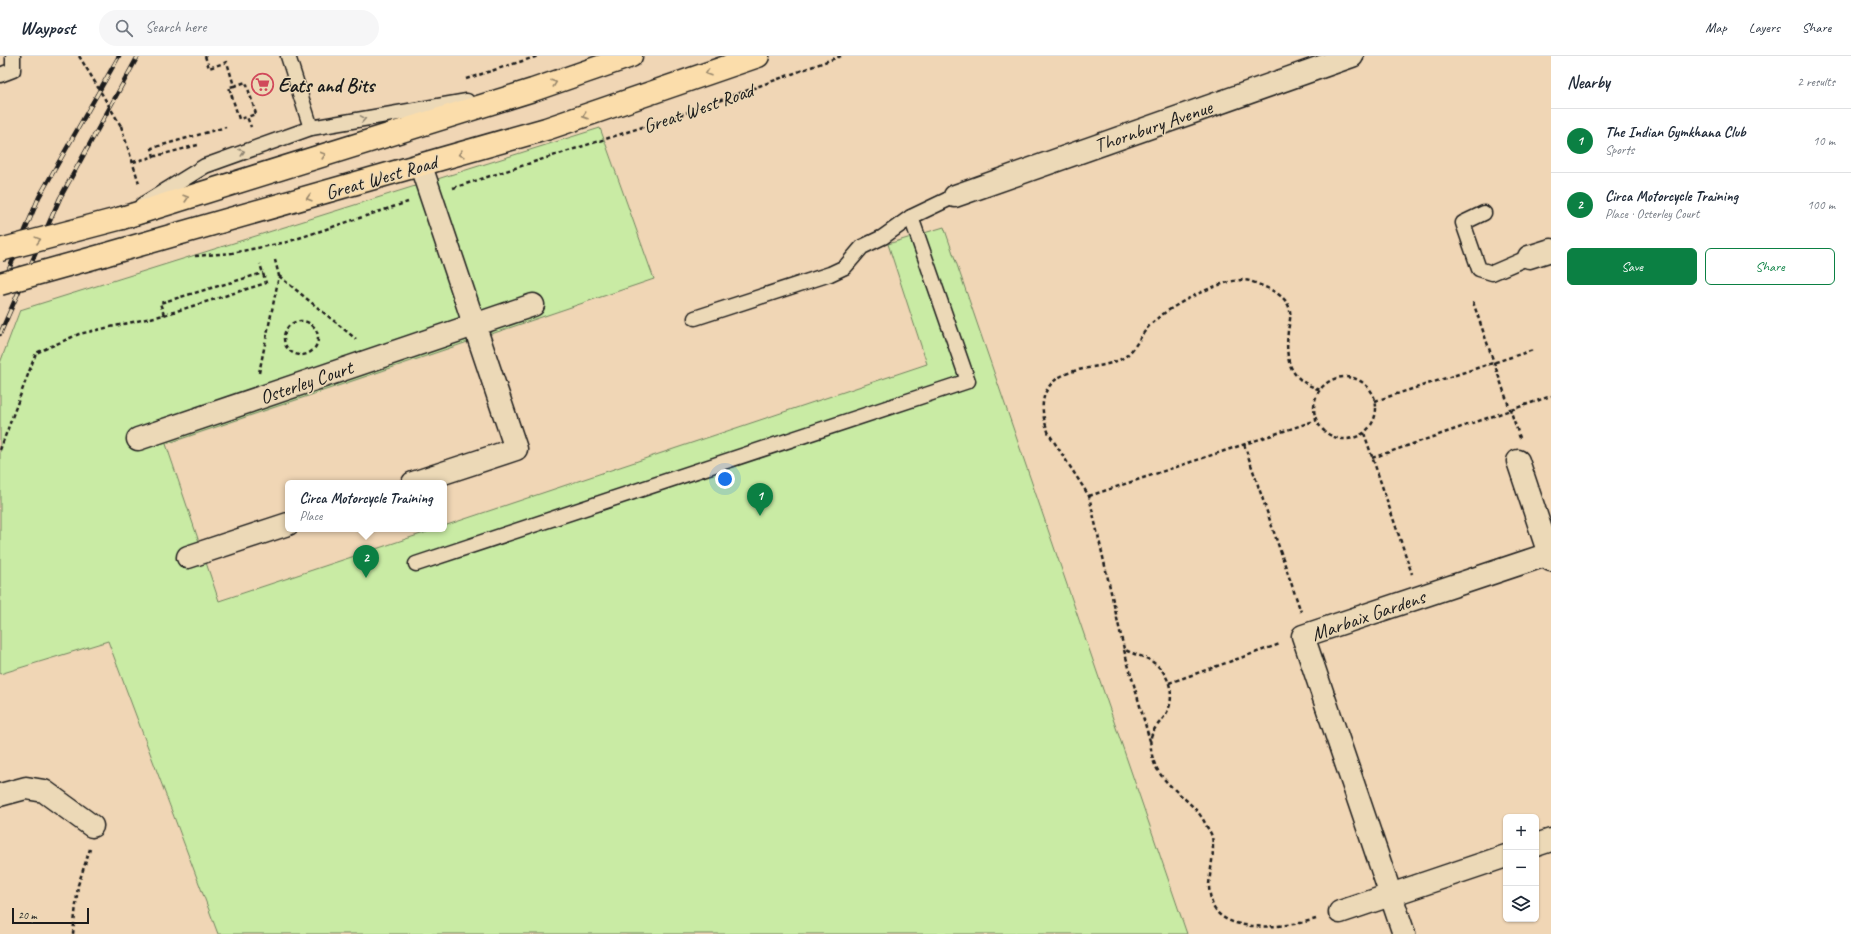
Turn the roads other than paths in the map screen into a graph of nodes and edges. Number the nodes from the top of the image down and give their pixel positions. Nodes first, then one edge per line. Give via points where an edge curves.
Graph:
1 (13, 56) edge
2 (288, 56) edge
3 (631, 56) edge
4 (758, 56) edge
5 (1352, 56) edge
6 (0, 75) edge
7 (533, 90) junction
8 (311, 128) junction
9 (421, 166) junction
10 (955, 196) joint
11 (1484, 213) dead end
12 (911, 217) junction
13 (122, 218) junction
14 (0, 250) edge
15 (1551, 250) edge
16 (1529, 257) joint
17 (0, 284) edge
18 (533, 305) dead end
19 (695, 318) dead end
20 (474, 325) junction
21 (138, 439) dead end
22 (1518, 461) road end
23 (422, 480) edge
24 (285, 525) edge
25 (188, 557) dead end
26 (1550, 557) edge
27 (416, 564) dead end
28 (0, 795) edge
29 (92, 826) road end
30 (1551, 840) edge
31 (1539, 844) edge
32 (1503, 857) edge
33 (1390, 895) junction
34 (1340, 912) road end
35 (1404, 934) edge

1 - 6 lane via 13,70
2 - 8 lane
7 -> 3 highway, Great West Road
4 -> 9 highway, Great West Road via 546,129
5 - 10 street, Thornbury Avenue
8 -> 7 lane
13 -> 7 highway, Great West Road
13 -> 8 lane via 205,166
9 -> 17 highway, Great West Road, bridge
9 - 20 street
10 - 12 lane
11 - 16 lane via 1463,224 1479,269 1492,273
12 - 19 lane via 883,237 862,247 845,267
12 - 27 lane via 968,381
14 -> 13 highway, Great West Road, bridge
15 - 16 street
18 - 20 street, Osterley Court
20 - 21 street, Osterley Court
20 - 23 street via 516,449
22 - 26 street
24 - 25 street
26 - 33 street, Marbaix Gardens via 1306,636
28 - 29 street via 26,788 44,791
30 - 31 street
32 - 33 street
33 - 34 street
33 - 35 street, Marbaix Gardens

